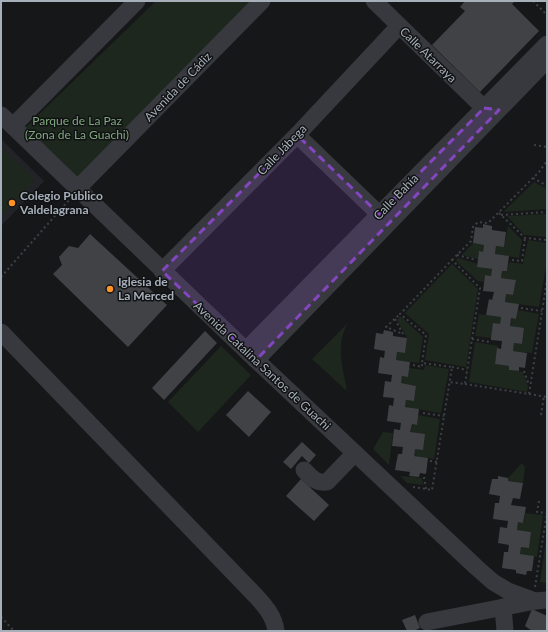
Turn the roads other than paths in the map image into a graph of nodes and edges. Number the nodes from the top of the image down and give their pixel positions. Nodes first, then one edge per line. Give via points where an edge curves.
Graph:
1 (137, 1) edge
2 (262, 1) edge
3 (374, 1) edge
4 (399, 26) junction
5 (547, 44) edge
6 (547, 60) edge
7 (491, 109) junction
8 (7, 120) edge
9 (297, 135) junction
10 (77, 189) junction
11 (379, 214) junction
12 (162, 271) junction
13 (1, 332) edge
14 (251, 355) junction
15 (355, 453) junction
16 (304, 470) dead end
17 (538, 600) edge
18 (503, 607) junction
19 (427, 622) dead end
20 (276, 631) edge
21 (505, 631) edge

1 - 8 street
2 - 10 street, Avenida de Cádiz
3 - 4 street, Calle Atarraya
4 - 7 street, Calle Atarraya
4 - 9 street, Calle Jábega
5 - 7 street, Calle Bahía
6 - 7 street, Calle Bahía
7 - 11 street, Calle Bahía
7 - 14 street, Calle Bahía
8 - 10 street, Avenida Catalina Santos de Guachi
9 - 11 street
9 - 12 street, Calle Jábega
10 - 12 street, Avenida Catalina Santos de Guachi
11 - 14 street, Calle Bahía
12 - 14 street, Avenida Catalina Santos de Guachi
13 - 20 street via 254,594 269,611
14 - 15 street, Avenida Catalina Santos de Guachi
15 - 16 street via 327,482 315,481
15 - 17 street, Avenida Catalina Santos de Guachi via 493,582 508,591
17 - 18 street
18 - 19 street
18 - 21 street

